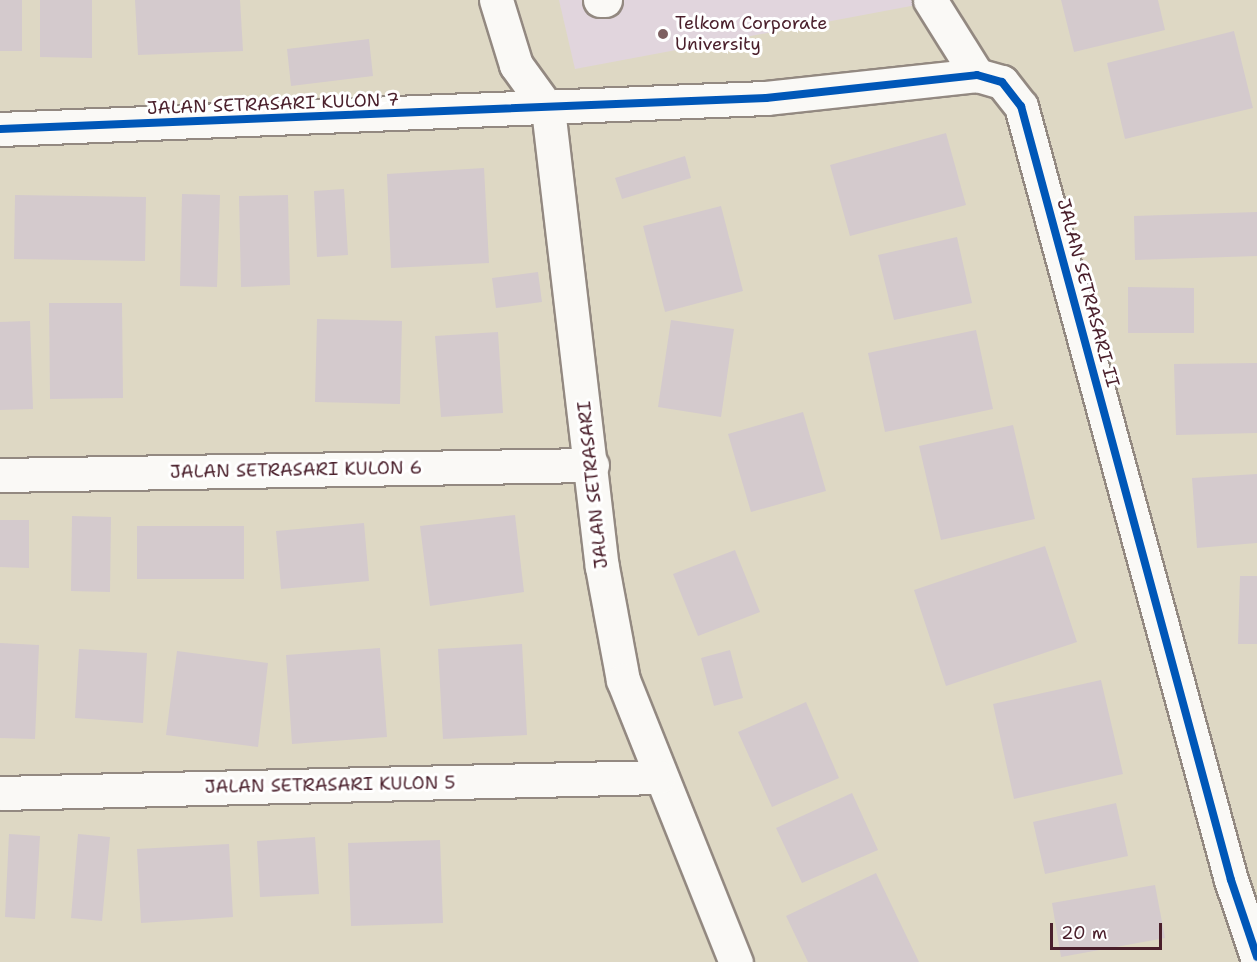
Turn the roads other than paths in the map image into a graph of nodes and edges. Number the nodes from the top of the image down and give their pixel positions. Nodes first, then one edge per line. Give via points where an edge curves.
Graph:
1 (496, 0) edge
2 (600, 0) edge
3 (605, 0) edge
4 (930, 0) edge
5 (977, 75) junction
6 (548, 109) junction
7 (0, 129) edge
8 (592, 465) junction
9 (0, 475) edge
10 (659, 777) junction
11 (0, 793) edge
12 (1244, 879) edge
13 (1257, 957) edge
14 (736, 962) edge

1 - 6 street, JALAN SETRASARI via 516,65
2 - 3 street
4 - 5 street
5 - 6 street, JALAN SETRASARI II via 766,98
5 - 12 street, JALAN SETRASARI II via 1002,82 1022,106
6 - 7 street, JALAN SETRASARI KULON 7
6 - 8 street, JALAN SETRASARI
8 - 9 street, JALAN SETRASARI KULON 6
8 - 10 street, JALAN SETRASARI via 602,567 623,680
10 - 11 street, JALAN SETRASARI KULON 5
10 - 14 street, JALAN SETRASARI
12 - 13 street, JALAN SETRASARI II

